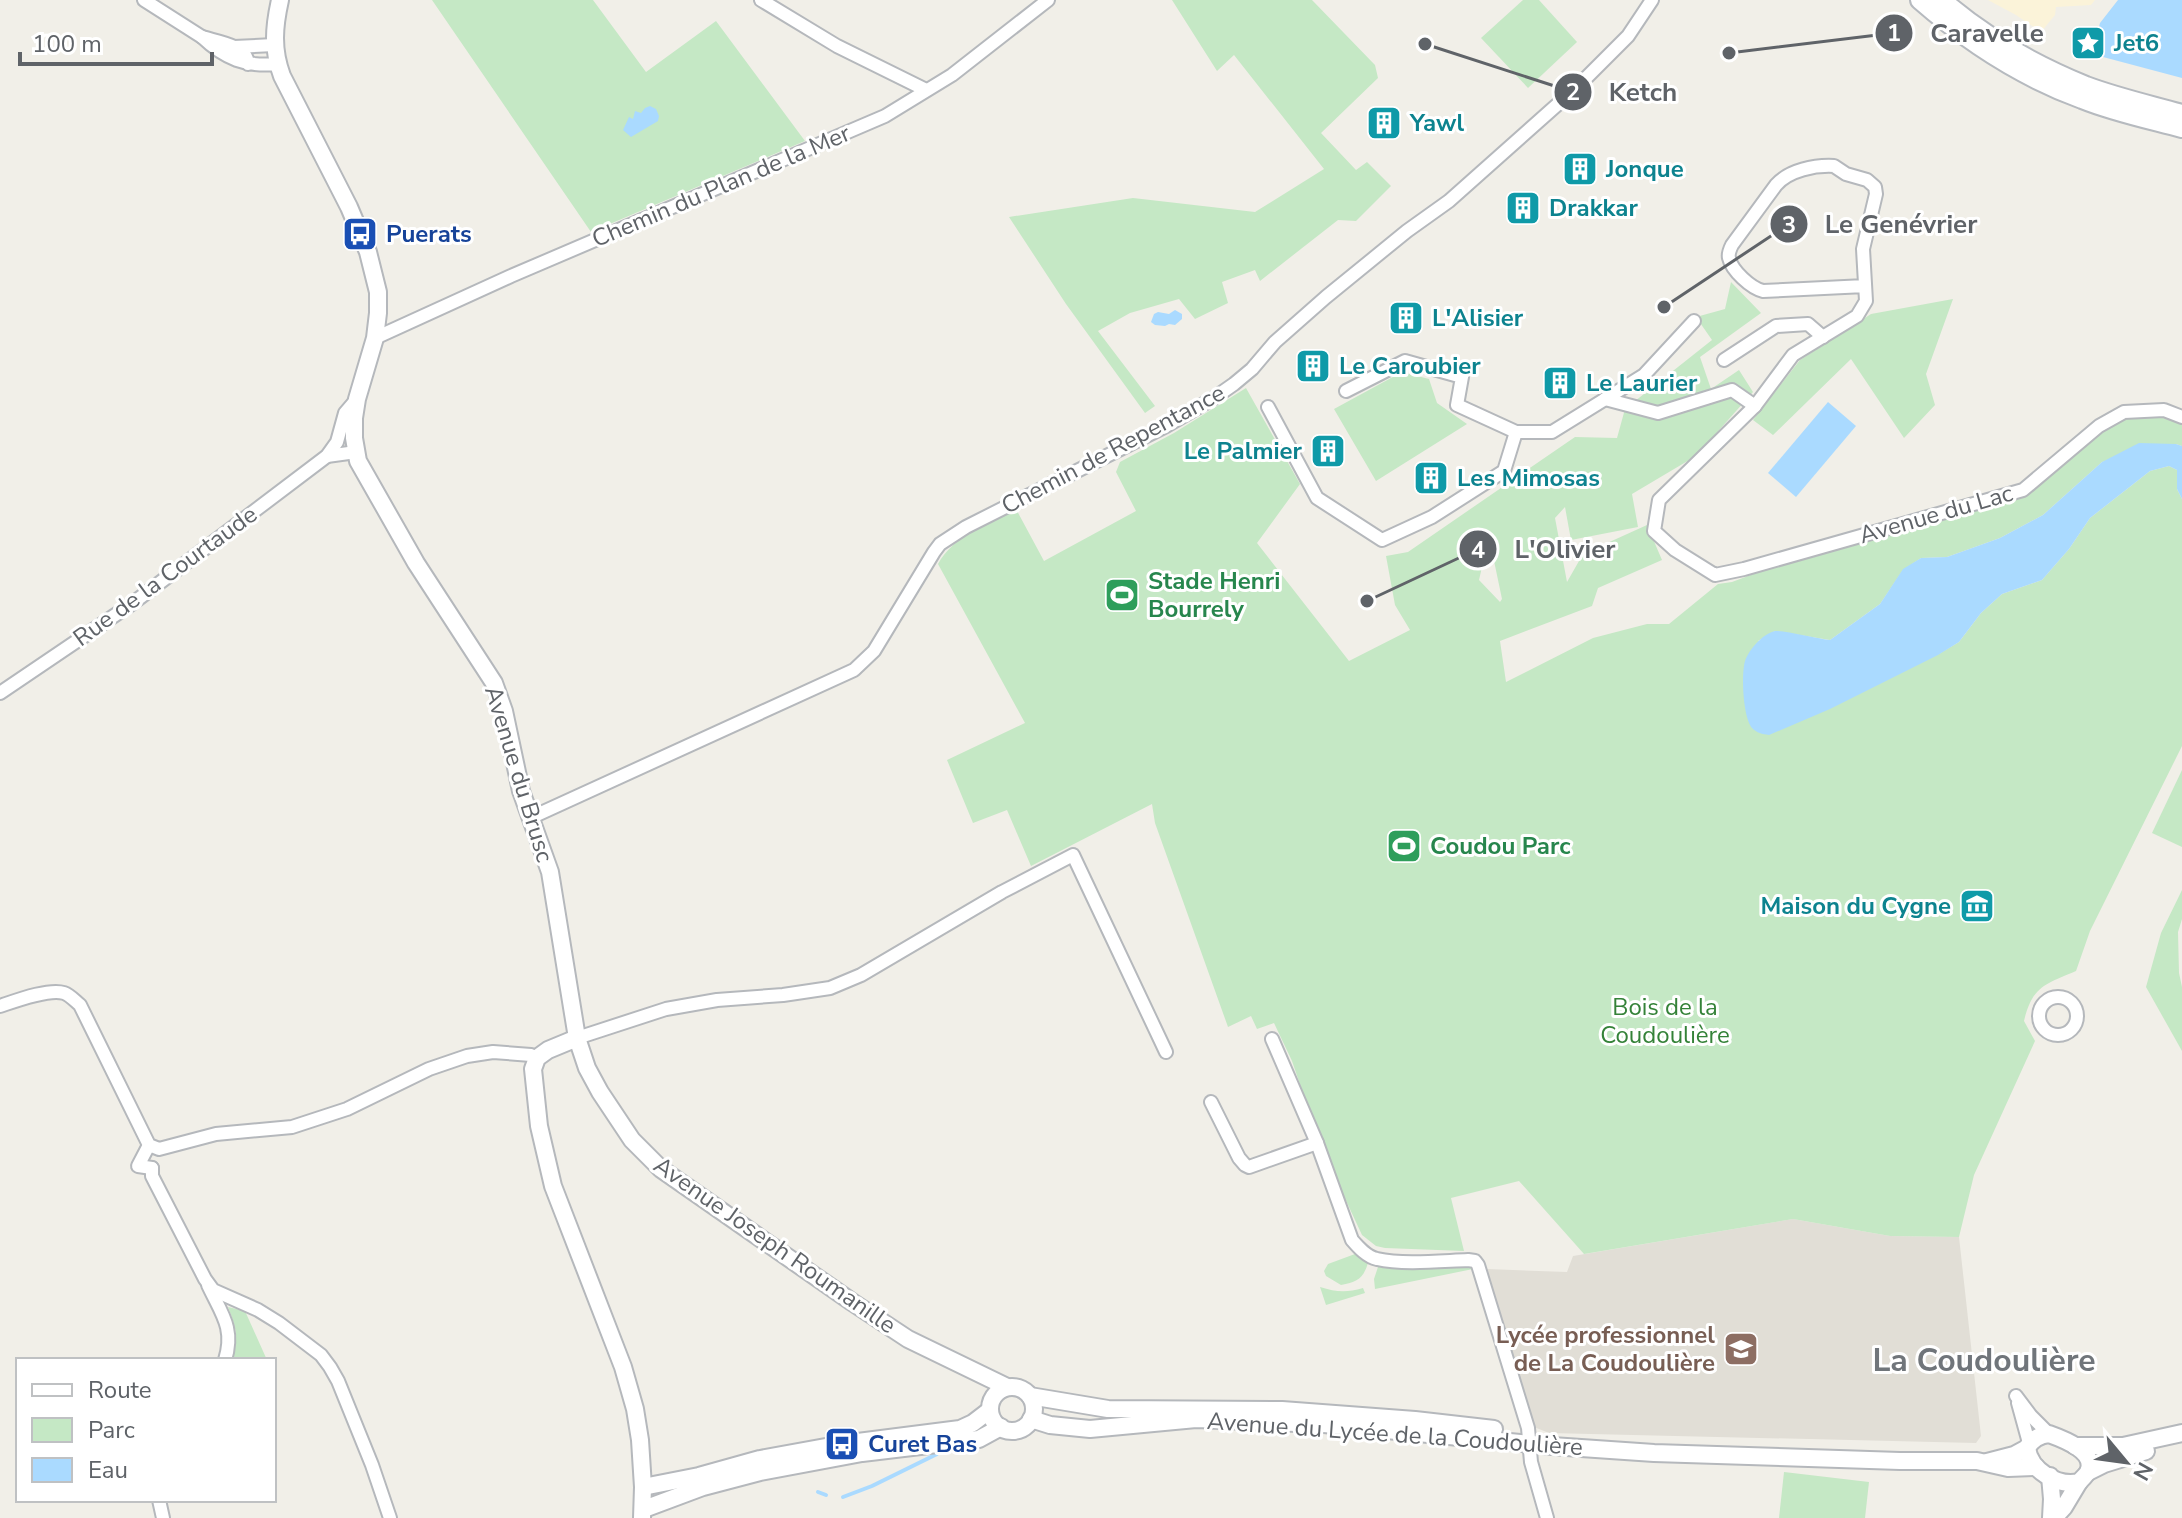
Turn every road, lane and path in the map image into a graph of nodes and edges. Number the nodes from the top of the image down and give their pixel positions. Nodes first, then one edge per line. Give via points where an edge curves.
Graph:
1 (144, 0) edge
2 (280, 0) edge
3 (761, 0) edge
4 (1048, 0) edge
5 (1652, 0) edge
6 (1920, 0) edge
7 (1942, 0) edge
8 (202, 37) junction
9 (274, 45) junction
10 (234, 47) junction
11 (248, 64) junction
12 (277, 64) junction
13 (926, 90) junction
14 (2182, 114) edge
15 (2182, 128) edge
16 (1865, 287) junction
17 (1694, 321) dead end
18 (1823, 337) junction
19 (375, 338) junction
20 (1724, 360) dead end
21 (1346, 391) dead end
22 (357, 399) junction
23 (1605, 399) junction
24 (1755, 406) junction
25 (1268, 407) dead end
26 (2182, 417) edge
27 (1516, 432) junction
28 (337, 442) junction
29 (356, 452) junction
30 (327, 456) junction
31 (0, 693) edge
32 (530, 818) junction
33 (0, 1006) edge
34 (577, 1038) junction
35 (1272, 1039) dead end
36 (1166, 1052) dead end
37 (537, 1058) junction
38 (1211, 1102) dead end
39 (1317, 1143) junction
40 (154, 1147) junction
41 (152, 1168) junction
42 (205, 1279) junction
43 (225, 1358) edge
44 (983, 1376) junction
45 (1007, 1387) junction
46 (1030, 1396) junction
47 (991, 1405) junction
48 (1031, 1419) junction
49 (1001, 1427) junction
50 (2182, 1433) edge
51 (2049, 1434) junction
52 (1529, 1438) junction
53 (2182, 1441) edge
54 (2028, 1446) junction
55 (2075, 1446) junction
56 (1987, 1462) junction
57 (2043, 1472) junction
58 (2084, 1477) junction
59 (643, 1487) junction
60 (643, 1514) edge
61 (2060, 1515) edge
62 (390, 1518) edge
63 (1547, 1518) edge

1 - 8 street
2 - 9 street, Avenue du Brusc
3 - 13 street
4 - 13 street, Chemin du Plan de la Mer
5 - 32 street, Chemin de Repentance via 1628,36 1576,88 1449,201 1315,306 1234,384 1166,426 940,544 874,651 854,670
6 - 15 main road via 1968,38 2036,79 2107,108
7 - 14 main road via 2005,46 2043,66
8 - 10 street
8 - 11 street via 224,55
9 - 10 street
9 - 12 street, Avenue du Brusc
10 - 11 street
11 - 12 street
12 - 19 street, Avenue du Brusc via 368,252 378,292
13 - 19 street, Chemin du Plan de la Mer via 885,116
16 - 16 street via 1763,291 1750,286 1732,265 1730,251 1781,179 1834,166 1875,187 1863,249
16 - 18 street via 1860,312
17 - 23 street via 1644,375
18 - 20 street via 1808,324 1776,326
18 - 24 street via 1793,355
19 - 22 street, Avenue du Brusc
21 - 27 street via 1405,361 1462,377 1457,405
22 - 28 street, Rue de la Courtaude via 345,413
22 - 29 street, Avenue du Brusc
23 - 24 street via 1658,413 1732,390
23 - 27 street via 1552,432
24 - 26 street, Avenue du Lac via 1659,500 1654,531 1715,575 2023,490 2099,426 2124,412 2164,410
25 - 27 street via 1317,498 1382,540 1432,517 1504,471
28 - 29 street via 344,440
28 - 30 street, Rue de la Courtaude
29 - 30 street, Rue de la Courtaude
29 - 32 street, Avenue du Brusc via 416,563 494,683
30 - 31 street, Rue de la Courtaude via 133,603
32 - 34 street, Avenue du Brusc via 550,872
33 - 40 street via 57,992 80,1005
34 - 36 street via 680,1006 830,988 1073,855
34 - 37 street
34 - 44 street, Avenue Joseph Roumanille via 614,1115 661,1169 908,1339
35 - 39 street, Avenue du Lycée de la Coudoulière
37 - 40 street via 493,1052 467,1056 292,1127
37 - 59 street via 533,1069 539,1126 553,1186 623,1367 635,1409
38 - 39 street via 1239,1158 1249,1167
39 - 52 street, Avenue du Lycée de la Coudoulière via 1352,1240 1362,1251 1375,1259 1468,1260 1478,1265
40 - 41 street
40 - 41 street via 138,1166
41 - 42 street
42 - 43 street via 230,1338
42 - 62 street via 213,1290 258,1310 321,1355 338,1381
44 - 45 street, Avenue Joseph Roumanille
44 - 47 street
45 - 46 street
45 - 47 street
46 - 48 street
46 - 52 street, Avenue du Lycée de la Coudoulière via 1108,1409 1310,1412 1415,1420
47 - 49 street
47 - 59 street via 960,1429 760,1459
48 - 49 street via 1017,1430
48 - 52 street, Avenue du Lycée de la Coudoulière via 1090,1429 1196,1419
49 - 60 street via 979,1439 760,1472 703,1487
50 - 55 street via 2123,1446
51 - 54 street
51 - 54 street via 2016,1396
51 - 55 street
52 - 56 street, Avenue du Lycée de la Coudoulière via 1616,1450
52 - 63 street
53 - 58 street via 2104,1464
54 - 56 street, Avenue du Lycée de la Coudoulière
54 - 57 street via 2030,1461
55 - 58 street via 2090,1461
56 - 57 street, Avenue du Lycée de la Coudoulière
57 - 58 street via 2067,1483
57 - 61 street
58 - 61 street
59 - 60 street

